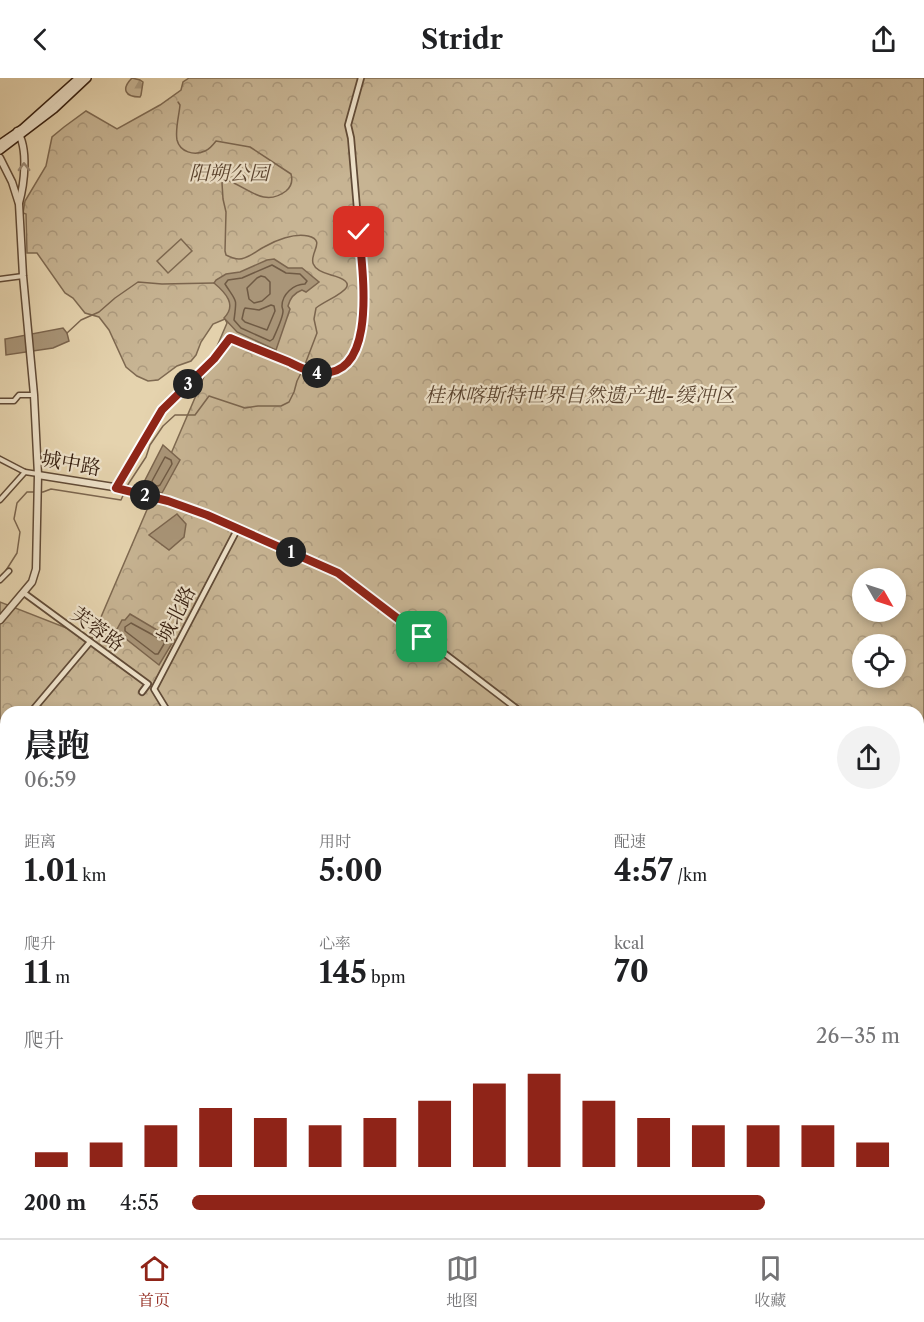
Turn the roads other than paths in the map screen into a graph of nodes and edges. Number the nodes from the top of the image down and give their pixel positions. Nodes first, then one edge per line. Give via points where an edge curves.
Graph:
1 (79, 78) edge
2 (87, 78) edge
3 (359, 78) edge
4 (19, 133) junction
5 (0, 144) edge
6 (0, 150) edge
7 (0, 158) edge
8 (19, 204) junction
9 (23, 276) junction
10 (0, 279) edge
11 (34, 395) junction
12 (0, 401) edge
13 (0, 459) edge
14 (25, 472) junction
15 (38, 474) junction
16 (118, 488) junction
17 (0, 500) edge
18 (238, 528) junction
19 (9, 572) dead end
20 (0, 580) edge
21 (24, 593) junction
22 (368, 595) joint
23 (0, 620) edge
24 (90, 642) junction
25 (138, 677) junction
26 (148, 684) junction
27 (154, 689) junction
28 (142, 692) dead end
29 (36, 706) edge
30 (164, 706) edge
31 (513, 706) edge

1 - 4 main road
2 - 4 main road via 54,109
3 - 16 street via 348,125 364,307 353,357 333,372 316,373 230,338 162,410
4 - 5 main road
4 - 6 main road
8 -> 4 street via 24,176
7 - 8 street
8 - 9 street
9 - 10 street
9 - 11 street
11 - 12 street
11 - 15 street
13 - 14 street, 城中路
14 - 15 street, 城中路
14 - 17 street
15 - 16 street, 城中路
15 - 21 street via 36,569
16 - 18 street, 城中路 via 168,501
18 - 22 street, 城中路 via 338,573
18 - 27 street, 城北路
19 - 20 street
21 - 23 street
21 - 24 street, 芙蓉路
21 - 25 street
22 - 31 street
24 - 25 street, 芙蓉路
24 - 29 street
25 - 26 street
26 - 27 street
26 - 28 street
27 - 30 street

